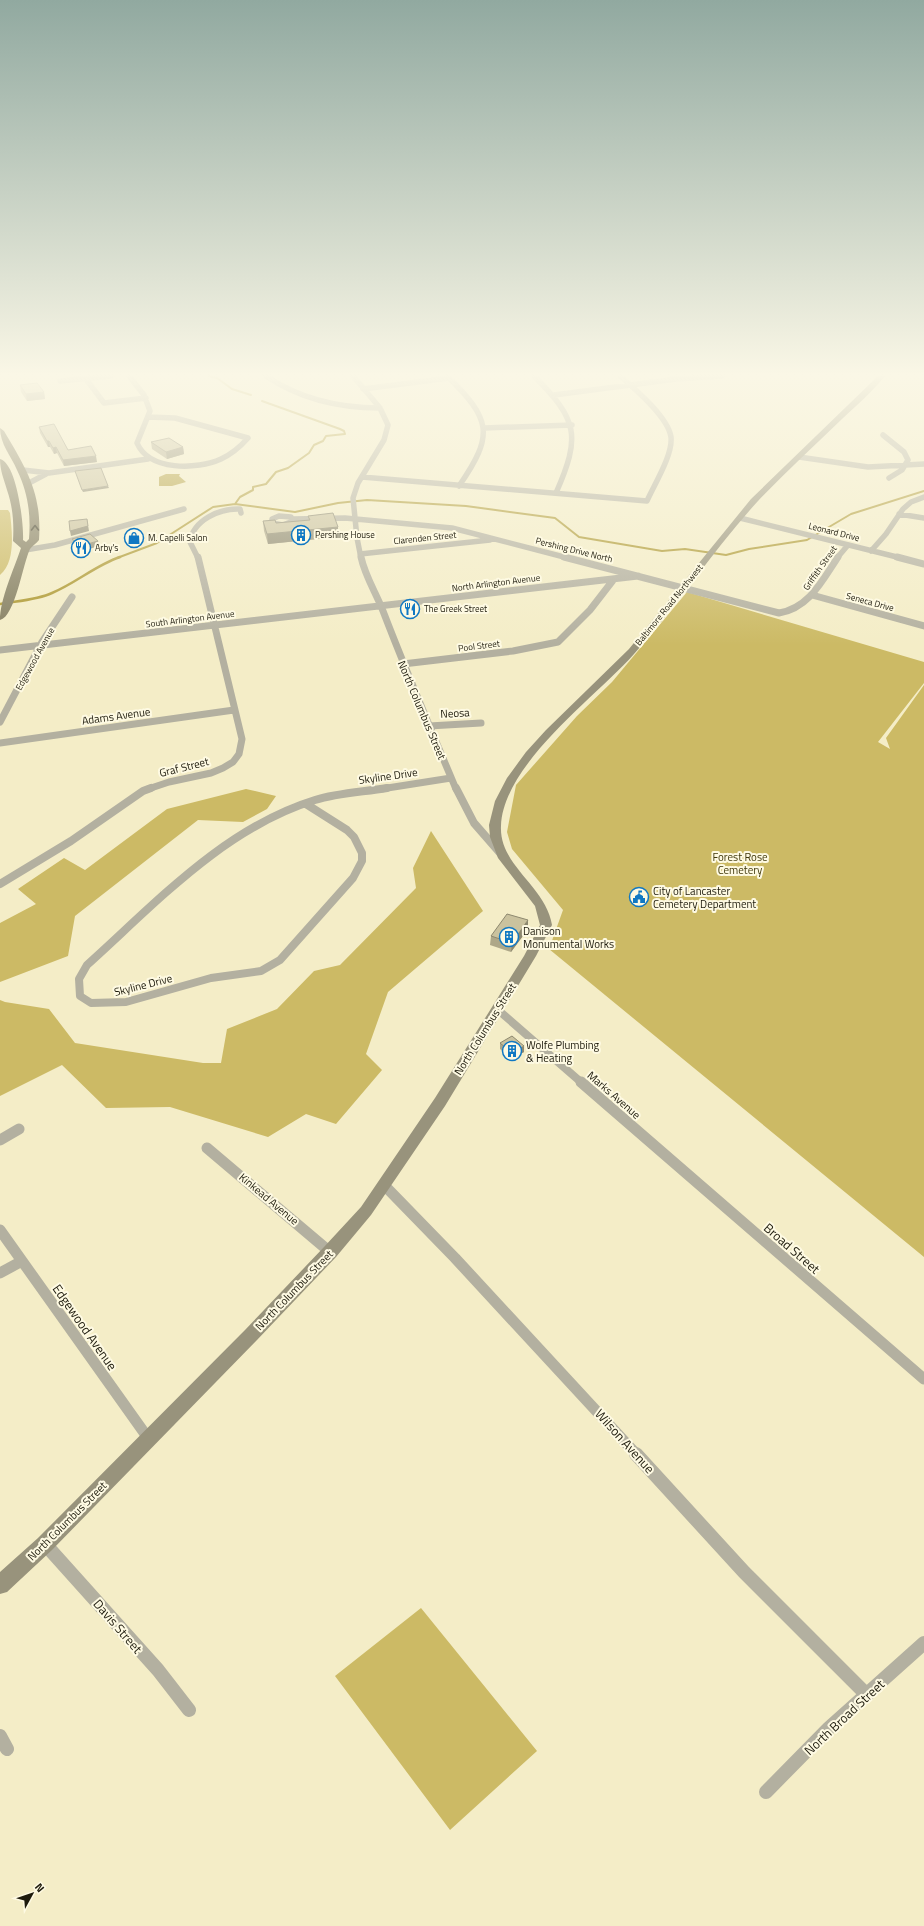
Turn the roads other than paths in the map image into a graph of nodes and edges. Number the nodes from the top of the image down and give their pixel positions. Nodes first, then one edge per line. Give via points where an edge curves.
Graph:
1 (2, 466) edge
2 (21, 466) edge
3 (96, 466) edge
4 (369, 466) edge
5 (472, 466) edge
6 (566, 466) edge
7 (663, 466) edge
8 (790, 466) edge
9 (860, 466) edge
10 (889, 466) edge
11 (905, 466) edge
12 (23, 470) junction
13 (49, 472) junction
14 (362, 477) junction
15 (890, 478) dead end
16 (29, 483) junction
17 (459, 486) junction
18 (556, 493) junction
19 (924, 497) edge
20 (184, 509) dead end
21 (241, 513) dead end
22 (899, 514) junction
23 (740, 518) junction
24 (924, 518) edge
25 (293, 519) dead end
26 (355, 519) junction
27 (493, 540) junction
28 (848, 545) junction
29 (25, 549) junction
30 (871, 551) junction
31 (360, 554) junction
32 (924, 564) edge
33 (638, 576) junction
34 (614, 579) junction
35 (683, 588) junction
36 (812, 596) junction
37 (72, 598) dead end
38 (381, 606) junction
39 (786, 613) joint
40 (1, 616) edge
41 (214, 626) junction
42 (924, 626) edge
43 (41, 646) junction
44 (0, 650) edge
45 (403, 664) junction
46 (234, 710) junction
47 (0, 722) edge
48 (481, 723) dead end
49 (429, 726) junction
50 (0, 743) edge
51 (451, 778) junction
52 (306, 804) junction
53 (501, 854) junction
54 (0, 884) edge
55 (497, 1009) junction
56 (19, 1129) dead end
57 (643, 1136) joint
58 (0, 1140) edge
59 (207, 1148) dead end
60 (385, 1186) junction
61 (0, 1230) edge
62 (330, 1252) junction
63 (22, 1261) junction
64 (0, 1273) edge
65 (924, 1379) edge
66 (148, 1438) junction
67 (45, 1544) junction
68 (0, 1585) edge
69 (924, 1643) edge
70 (867, 1695) junction
71 (189, 1710) dead end
72 (0, 1736) edge
73 (7, 1749) dead end
74 (766, 1792) dead end

1 - 29 main road via 19,517 18,541
2 - 12 main road
3 - 13 street
4 - 14 street, North Columbus Street
5 - 17 street
6 - 18 street
7 - 18 street via 647,501
8 - 23 main road, Baltimore Road Northwest
9 - 10 street
11 - 15 street
12 - 13 street
12 - 16 main road
13 - 16 street
14 - 17 street
14 - 26 street, North Columbus Street via 353,501
29 -> 16 main road via 34,540 36,529
17 - 18 street
19 - 22 street via 911,502
20 - 29 street via 55,545
21 - 41 street, Graf Street via 238,509 217,511 192,532 190,543 197,555
22 - 24 street
22 - 30 street
23 - 28 street, Leonard Drive
23 - 35 main road, Baltimore Road Northwest
25 - 26 street, Pershing Drive North
26 - 27 street, Pershing Drive North via 452,528
26 - 31 street, North Columbus Street
27 - 31 street, Clarenden Street
27 - 33 street, Pershing Drive North
28 - 30 street, Leonard Drive
28 - 36 street, Griffith Street via 837,557
29 - 40 main road via 12,595
30 - 32 street, Leonard Drive
31 - 38 street, North Columbus Street via 363,568
33 - 34 street, North Arlington Avenue
33 - 35 street, Pershing Drive North
34 - 38 street, North Arlington Avenue
34 - 45 street, Pool Street via 590,610 558,642 513,651
35 - 39 street, Pershing Drive North via 769,611
35 - 53 main road, Baltimore Road Northwest via 632,652 606,680 547,734 514,776 501,800 495,825
36 - 39 street, Griffith Street via 801,606
36 - 42 street, Seneca Drive
37 - 43 street, Edgewood Avenue
38 - 41 street, South Arlington Avenue
38 - 45 street, North Columbus Street
41 - 43 street, South Arlington Avenue
41 - 46 street, Graf Street
43 - 44 street, South Arlington Avenue
43 - 47 street, Edgewood Avenue
45 - 49 street, North Columbus Street
46 - 50 street, Adams Avenue
46 - 54 street, Graf Street via 242,747 233,762 211,773 169,782 143,791 94,827
48 - 49 street, Neosa
49 - 51 street, North Columbus Street
51 - 52 street, Skyline Drive via 342,794
51 - 53 street, North Columbus Street via 474,823
52 - 52 street, Skyline Drive via 354,837 362,853 362,861 353,878 280,960 260,971 211,978 126,1002 92,1003 80,996 78,979 87,965 192,870 255,828
53 - 55 main road, North Columbus Street via 541,905 546,925
55 - 57 street, Marks Avenue
55 - 60 main road, North Columbus Street
56 - 58 street
57 - 65 street, Broad Street
59 - 62 street, Kinkead Avenue
60 - 62 main road, North Columbus Street
60 - 70 street, Wilson Avenue via 593,1406 744,1572
61 - 63 street, Edgewood Avenue
62 - 66 main road, North Columbus Street
63 - 64 street
63 - 66 street, Edgewood Avenue
66 - 67 main road, North Columbus Street
67 - 68 main road, North Columbus Street
67 - 71 street, Davis Street via 158,1670
69 - 70 street, North Broad Street
70 - 74 street, North Broad Street via 829,1728
72 - 73 street

